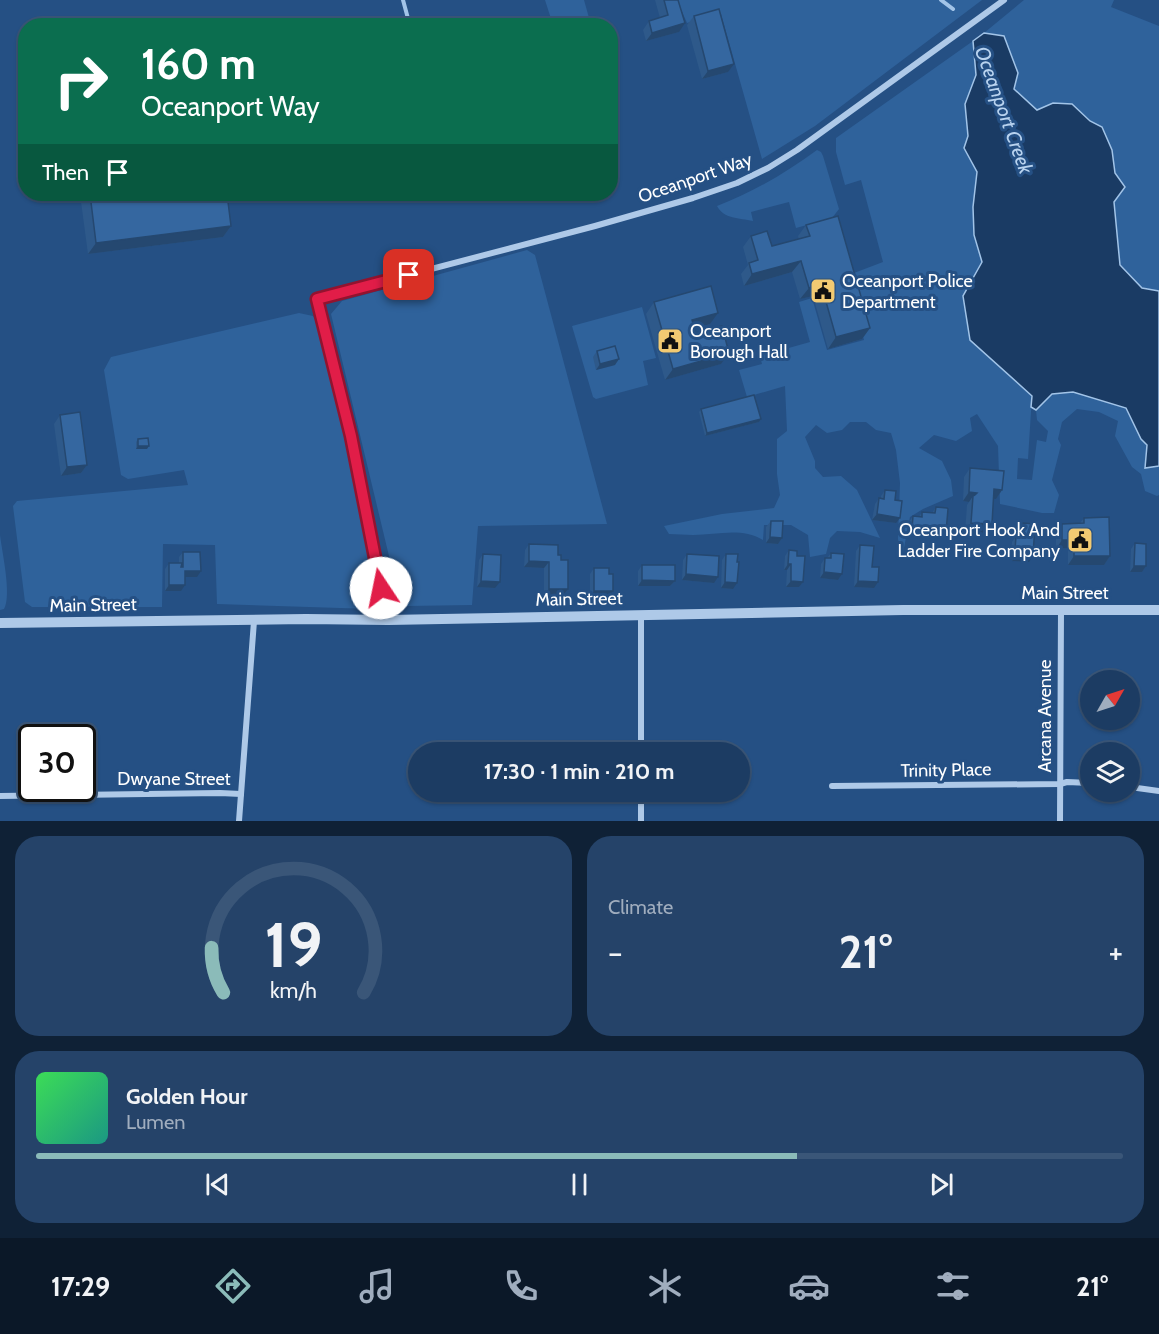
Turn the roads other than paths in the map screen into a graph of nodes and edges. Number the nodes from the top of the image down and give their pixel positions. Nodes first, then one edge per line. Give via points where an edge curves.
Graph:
1 (1004, 0) edge
2 (1061, 610) junction
3 (1159, 610) edge
4 (641, 614) junction
5 (388, 620) junction
6 (254, 621) junction
7 (0, 623) edge
8 (641, 742) edge
9 (1080, 783) edge
10 (1060, 784) junction
11 (832, 786) dead end
12 (1140, 788) edge
13 (1159, 791) edge
14 (241, 794) junction
15 (0, 796) edge
16 (641, 802) edge
17 (239, 821) edge
18 (641, 821) edge
19 (1060, 821) edge

1 - 5 street, Oceanport Way via 797,150 737,183 595,226 317,299 351,436
2 - 3 street, Main Street
2 - 4 street, Main Street
2 - 10 street, Arcana Avenue
4 - 5 street, Main Street
4 - 8 street
5 - 6 street, Main Street
6 - 7 street, Main Street
6 - 14 street
9 - 10 street, Trinity Place
10 - 11 street, Trinity Place
10 - 19 street, Arcana Avenue
12 - 13 street
14 - 15 street, Dwyane Street
14 - 17 street
16 - 18 street

